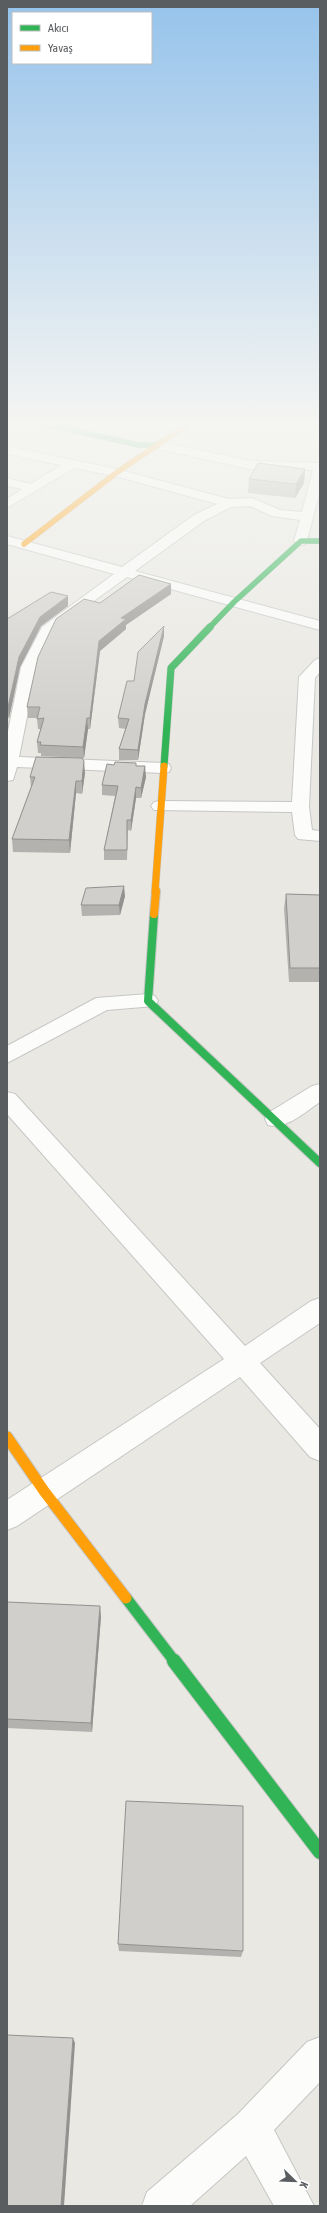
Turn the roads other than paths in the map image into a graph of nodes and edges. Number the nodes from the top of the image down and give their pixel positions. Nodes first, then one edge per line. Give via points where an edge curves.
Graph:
1 (51, 523) edge
2 (192, 523) edge
3 (305, 523) edge
4 (8, 539) edge
5 (301, 541) junction
6 (320, 541) edge
7 (24, 544) junction
8 (7, 556) edge
9 (126, 571) junction
10 (234, 602) junction
11 (320, 626) edge
12 (320, 663) edge
13 (12, 725) edge
14 (163, 768) junction
15 (8, 769) edge
16 (160, 806) junction
17 (300, 807) junction
18 (320, 836) edge
19 (148, 1001) junction
20 (7, 1055) edge
21 (320, 1092) edge
22 (7, 1100) edge
23 (276, 1119) junction
24 (320, 1163) edge
25 (320, 1309) edge
26 (242, 1363) junction
27 (7, 1437) edge
28 (320, 1448) edge
29 (44, 1491) junction
30 (7, 1516) edge
31 (320, 1852) edge
32 (320, 2055) edge
33 (251, 2127) junction
34 (161, 2206) edge
35 (295, 2206) edge

1 - 7 street
2 - 9 street
3 - 5 street
4 - 7 street
5 - 6 street
5 - 10 street
7 - 8 street
7 - 9 street
9 - 10 street
9 - 13 street via 49,627 29,667
10 - 11 street
10 - 14 street via 171,668
12 - 17 street via 307,677
13 - 15 street
14 - 15 street
14 - 16 street
16 - 17 street
16 - 19 street
17 - 18 street via 304,834
19 - 20 street via 103,1003
19 - 23 street
21 - 23 street
22 - 26 street
23 - 24 street
25 - 26 street
26 - 28 street
26 - 29 street
27 - 29 street
29 - 30 street
29 - 31 street
32 - 33 street
33 - 34 street
33 - 35 street

